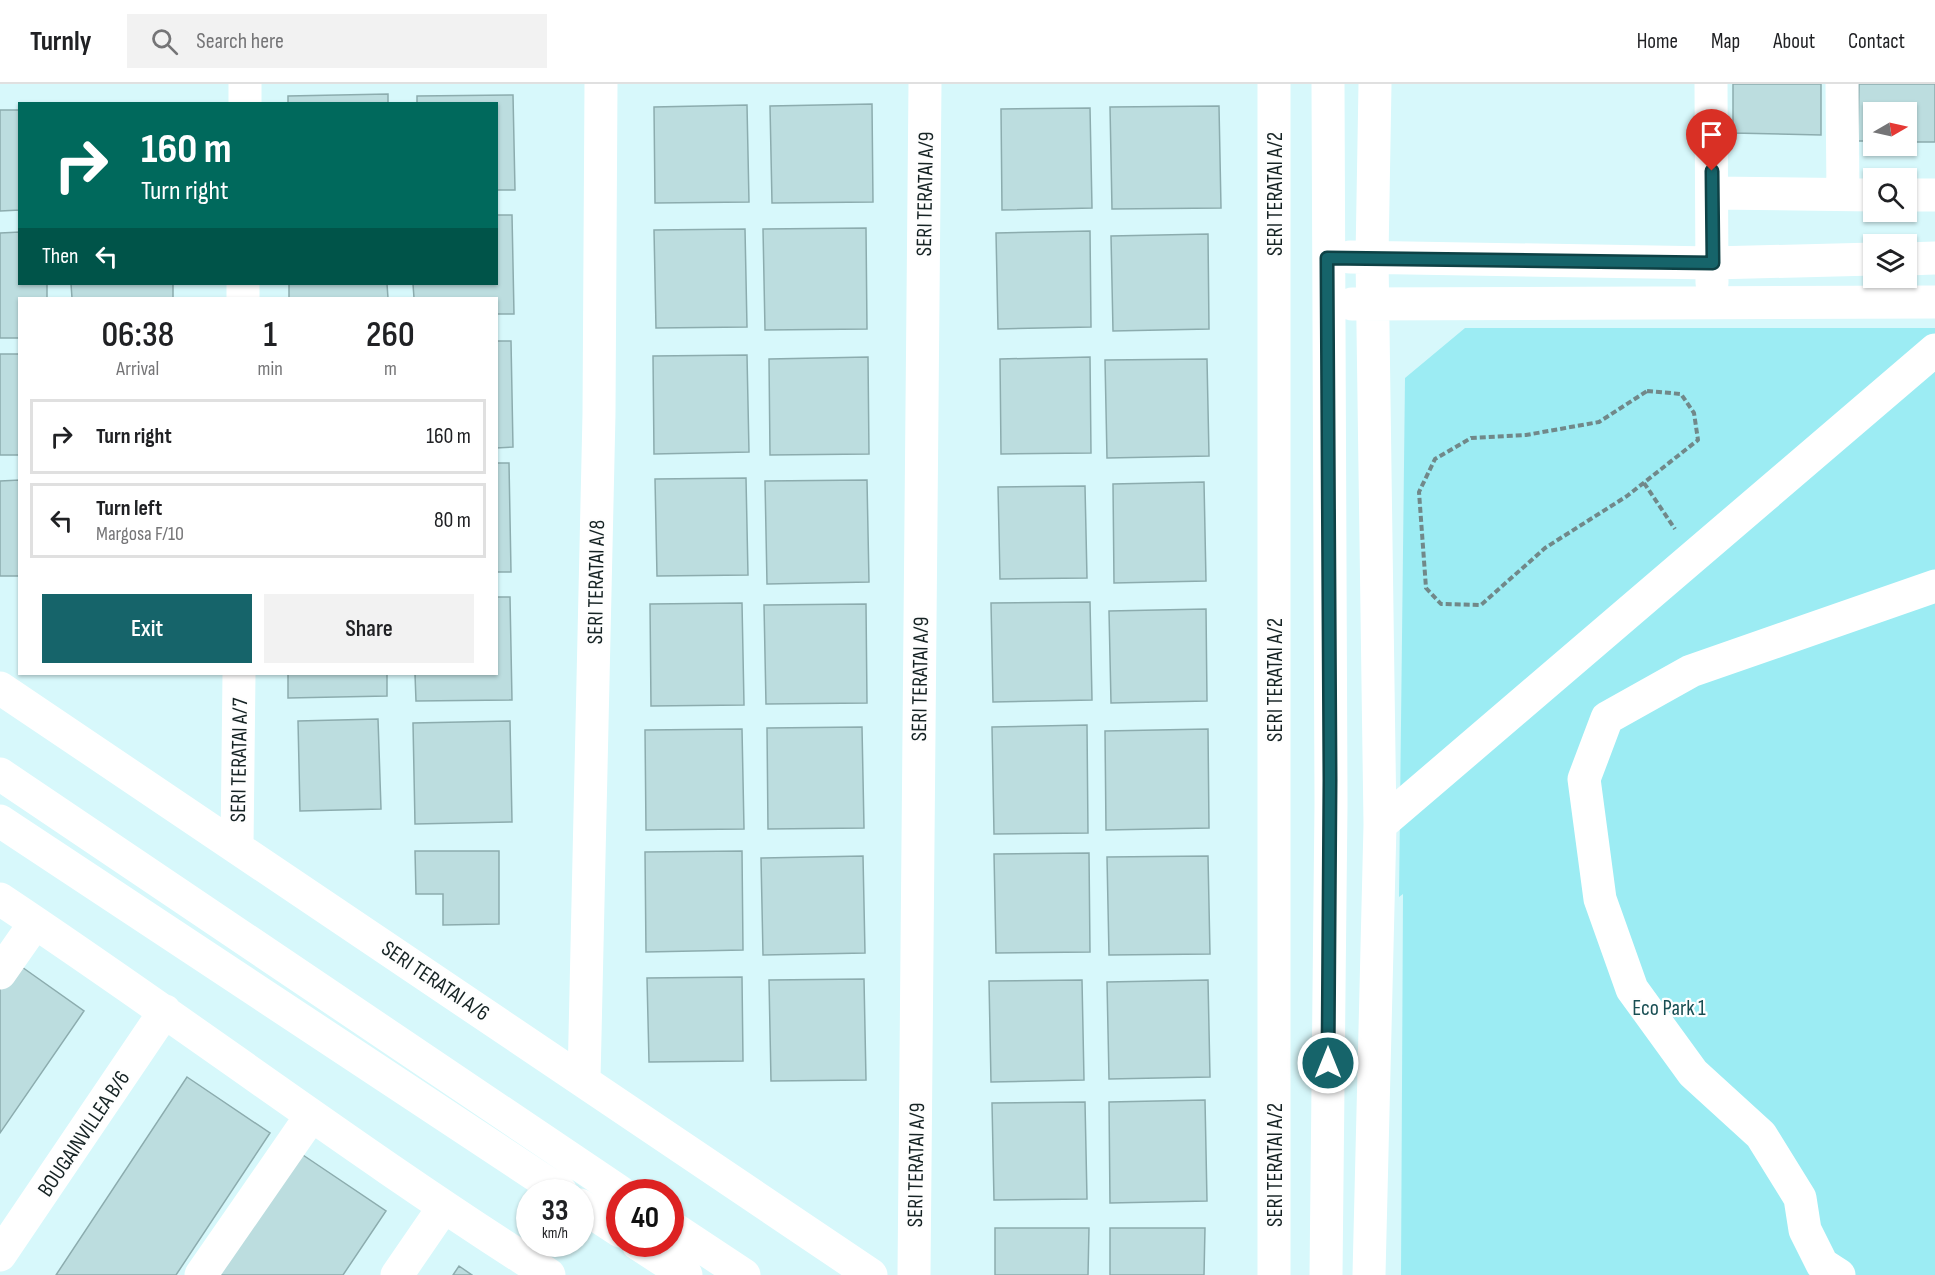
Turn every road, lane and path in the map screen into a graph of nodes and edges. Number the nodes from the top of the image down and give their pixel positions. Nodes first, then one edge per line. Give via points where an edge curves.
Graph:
1 (245, 84) edge
2 (601, 84) edge
3 (925, 84) edge
4 (1274, 84) edge
5 (1328, 84) edge
6 (1375, 84) edge
7 (1711, 84) edge
8 (1842, 84) edge
9 (245, 102) edge
10 (1713, 193) junction
11 (1858, 194) edge
12 (1917, 195) edge
13 (1935, 195) edge
14 (1372, 257) junction
15 (1327, 258) junction
16 (1935, 258) edge
17 (1863, 259) edge
18 (1917, 259) edge
19 (1713, 263) junction
20 (1712, 302) junction
21 (1935, 302) edge
22 (1374, 303) junction
23 (1329, 305) junction
24 (1935, 350) edge
25 (1644, 483) junction
26 (1693, 557) junction
27 (1935, 586) edge
28 (239, 675) edge
29 (0, 688) edge
30 (0, 774) edge
31 (0, 821) edge
32 (1380, 825) junction
33 (237, 846) junction
34 (0, 899) edge
35 (35, 922) junction
36 (0, 973) edge
37 (165, 1011) junction
38 (584, 1080) junction
39 (310, 1116) junction
40 (541, 1179) edge
41 (606, 1183) edge
42 (443, 1208) junction
43 (684, 1235) edge
44 (0, 1255) edge
45 (658, 1257) edge
46 (201, 1275) edge
47 (397, 1275) edge
48 (549, 1275) edge
49 (686, 1275) edge
50 (744, 1275) edge
51 (871, 1275) edge
52 (914, 1275) edge
53 (1274, 1275) edge
54 (1326, 1275) edge
55 (1369, 1275) edge
56 (1839, 1275) edge

1 - 9 street
2 - 38 street, SERI TERATAI A/8 via 599,414
3 - 52 street, SERI TERATAI A/9
4 - 53 street, SERI TERATAI A/2
5 - 15 street
6 - 14 street
7 - 10 street
8 - 11 street
10 - 11 street
10 - 19 street
12 - 13 street
14 - 15 street
14 - 19 street
14 - 22 street
15 - 23 street
16 - 18 street
17 - 19 street
19 - 20 street
20 - 21 street
20 - 22 street
22 - 23 street
22 - 32 street
23 - 54 street
24 - 26 street
25 - 25 path via 1545,548 1481,605 1441,604 1426,588 1419,492 1435,459 1471,438 1526,435 1599,422 1647,392 1681,394 1694,413 1698,440
25 - 26 path
26 - 32 street
27 - 56 street via 1690,671 1607,718 1584,779 1600,899 1632,990 1693,1073 1761,1135 1800,1198 1805,1230 1822,1264
28 - 33 street, SERI TERATAI A/7
29 - 33 street, SERI TERATAI A/6
30 - 41 street
31 - 40 street
32 - 55 street
33 - 38 street, SERI TERATAI A/6
34 - 35 street
35 - 36 street
35 - 37 street
37 - 39 street
37 - 44 street, BOUGAINVILLEA B/6
38 - 51 street, SERI TERATAI A/6
39 - 42 street
39 - 46 street
42 - 47 street
42 - 48 street
43 - 50 street
45 - 49 street

